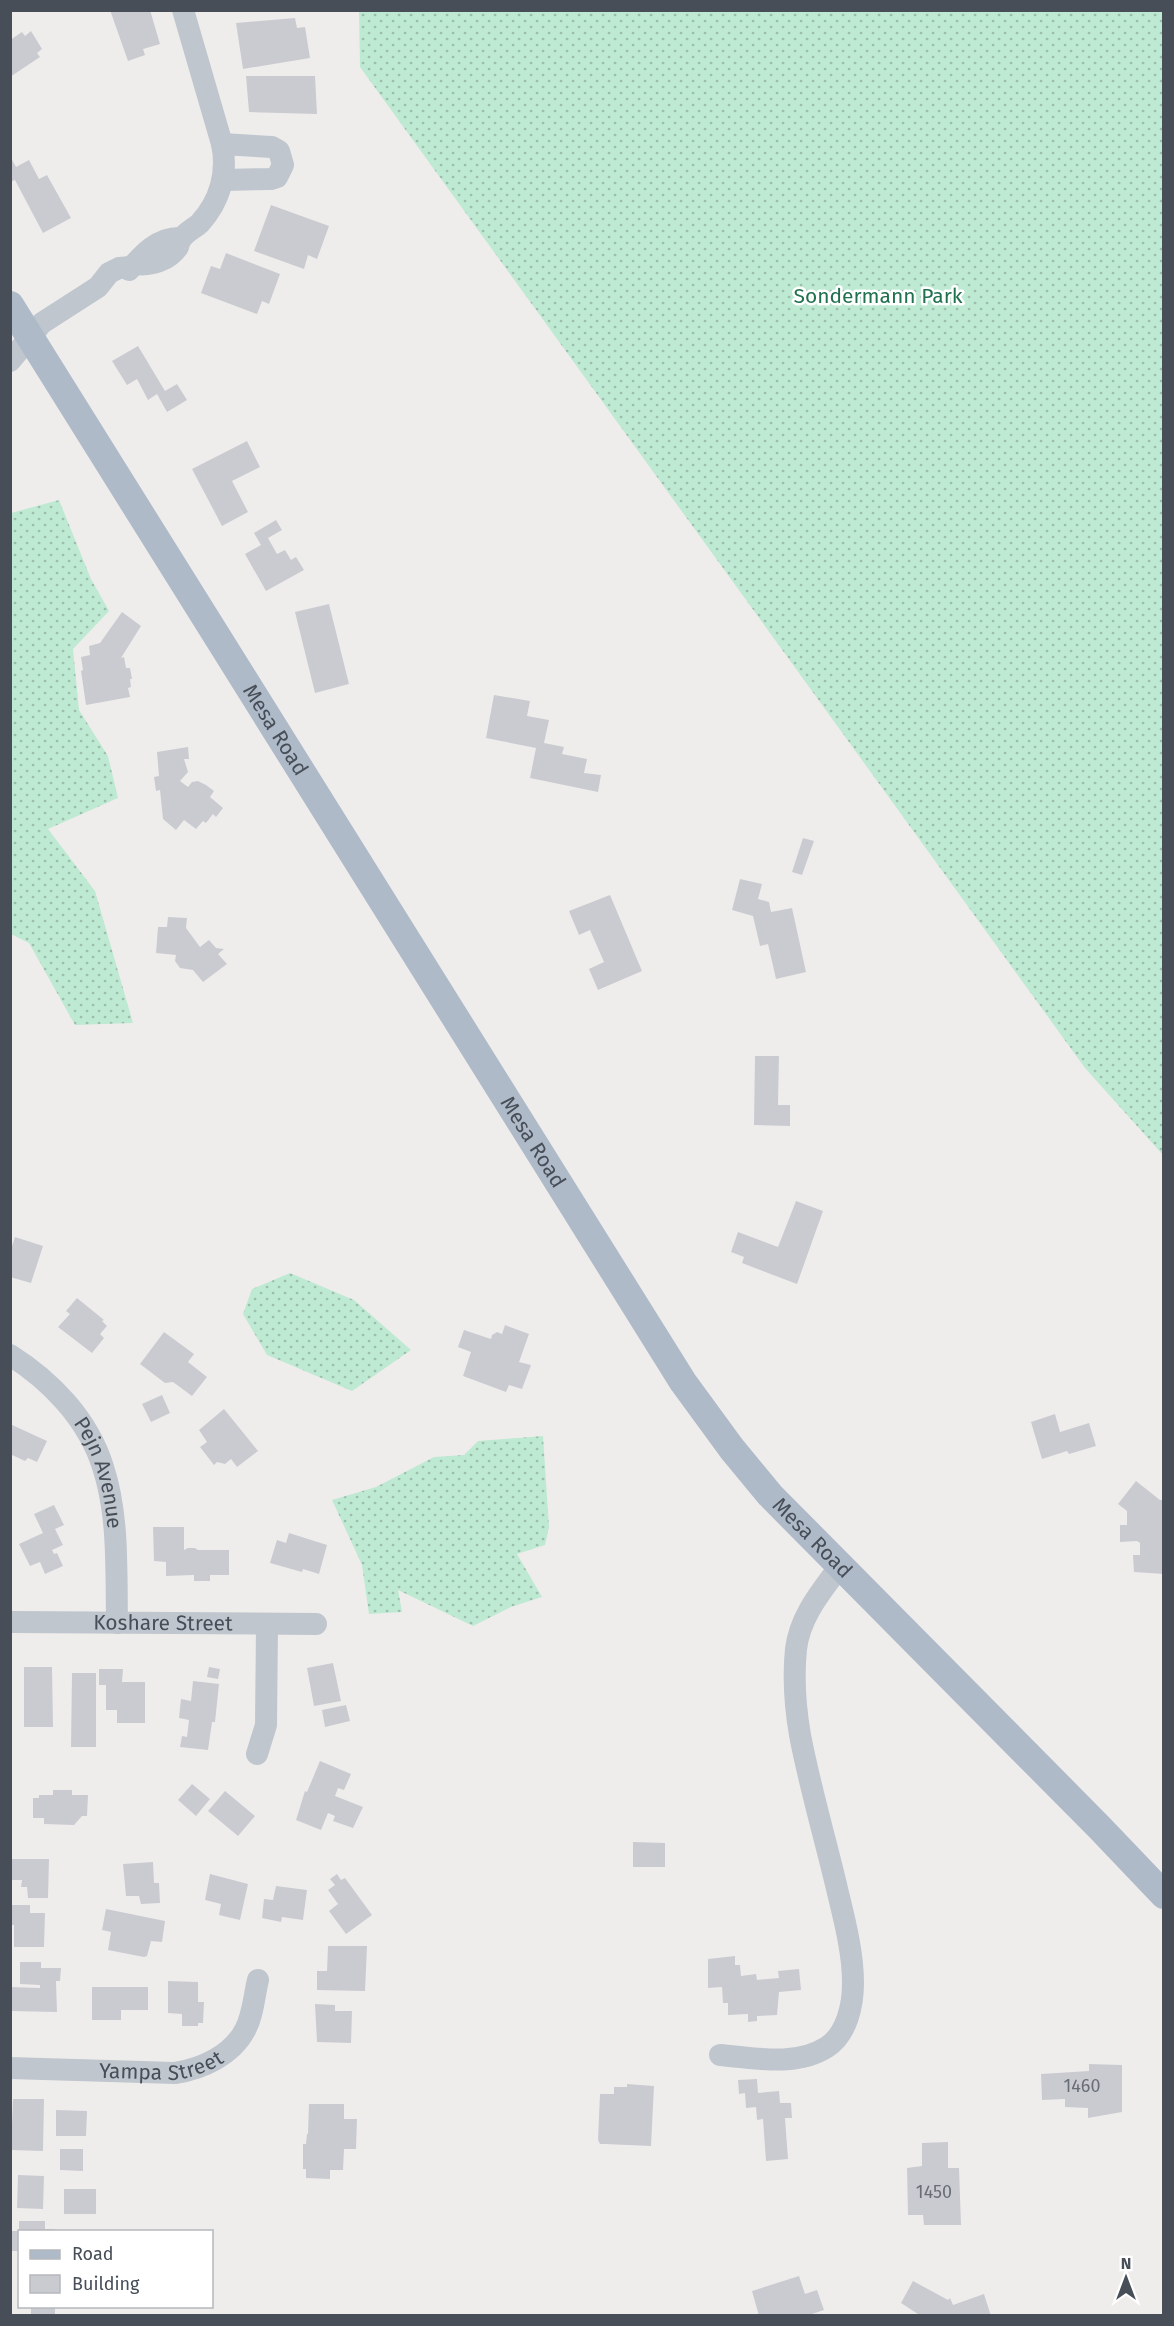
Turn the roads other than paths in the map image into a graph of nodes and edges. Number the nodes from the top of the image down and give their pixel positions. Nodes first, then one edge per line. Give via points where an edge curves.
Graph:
1 (183, 10) edge
2 (222, 144) junction
3 (223, 180) junction
4 (10, 305) edge
5 (30, 337) junction
6 (10, 361) edge
7 (10, 1354) edge
8 (840, 1566) junction
9 (10, 1622) edge
10 (117, 1623) junction
11 (267, 1624) junction
12 (316, 1624) dead end
13 (257, 1754) dead end
14 (1164, 1895) edge
15 (258, 1980) dead end
16 (720, 2055) dead end
17 (10, 2068) edge

1 - 2 street
2 - 3 street
2 - 3 street via 272,147 279,151 283,165 277,177 271,179
3 - 5 street via 206,215 181,238 162,241 134,266 109,273 98,286 42,323
4 - 5 main road, Mesa Road
5 - 6 street
5 - 8 main road, Mesa Road via 681,1380 770,1495
7 - 10 street, Pejn Avenue via 56,1390 76,1416 103,1466 116,1544
8 - 14 main road, Mesa Road
8 - 16 street via 803,1622 796,1647 794,1688 801,1736 847,1935 853,1982 851,2007 834,2041 809,2056 785,2060
9 - 10 street, Koshare Street
10 - 11 street, Koshare Street
11 - 12 street, Koshare Street
11 - 13 street via 266,1725
15 - 17 street, Yampa Street via 245,2031 225,2053 200,2067 175,2073

